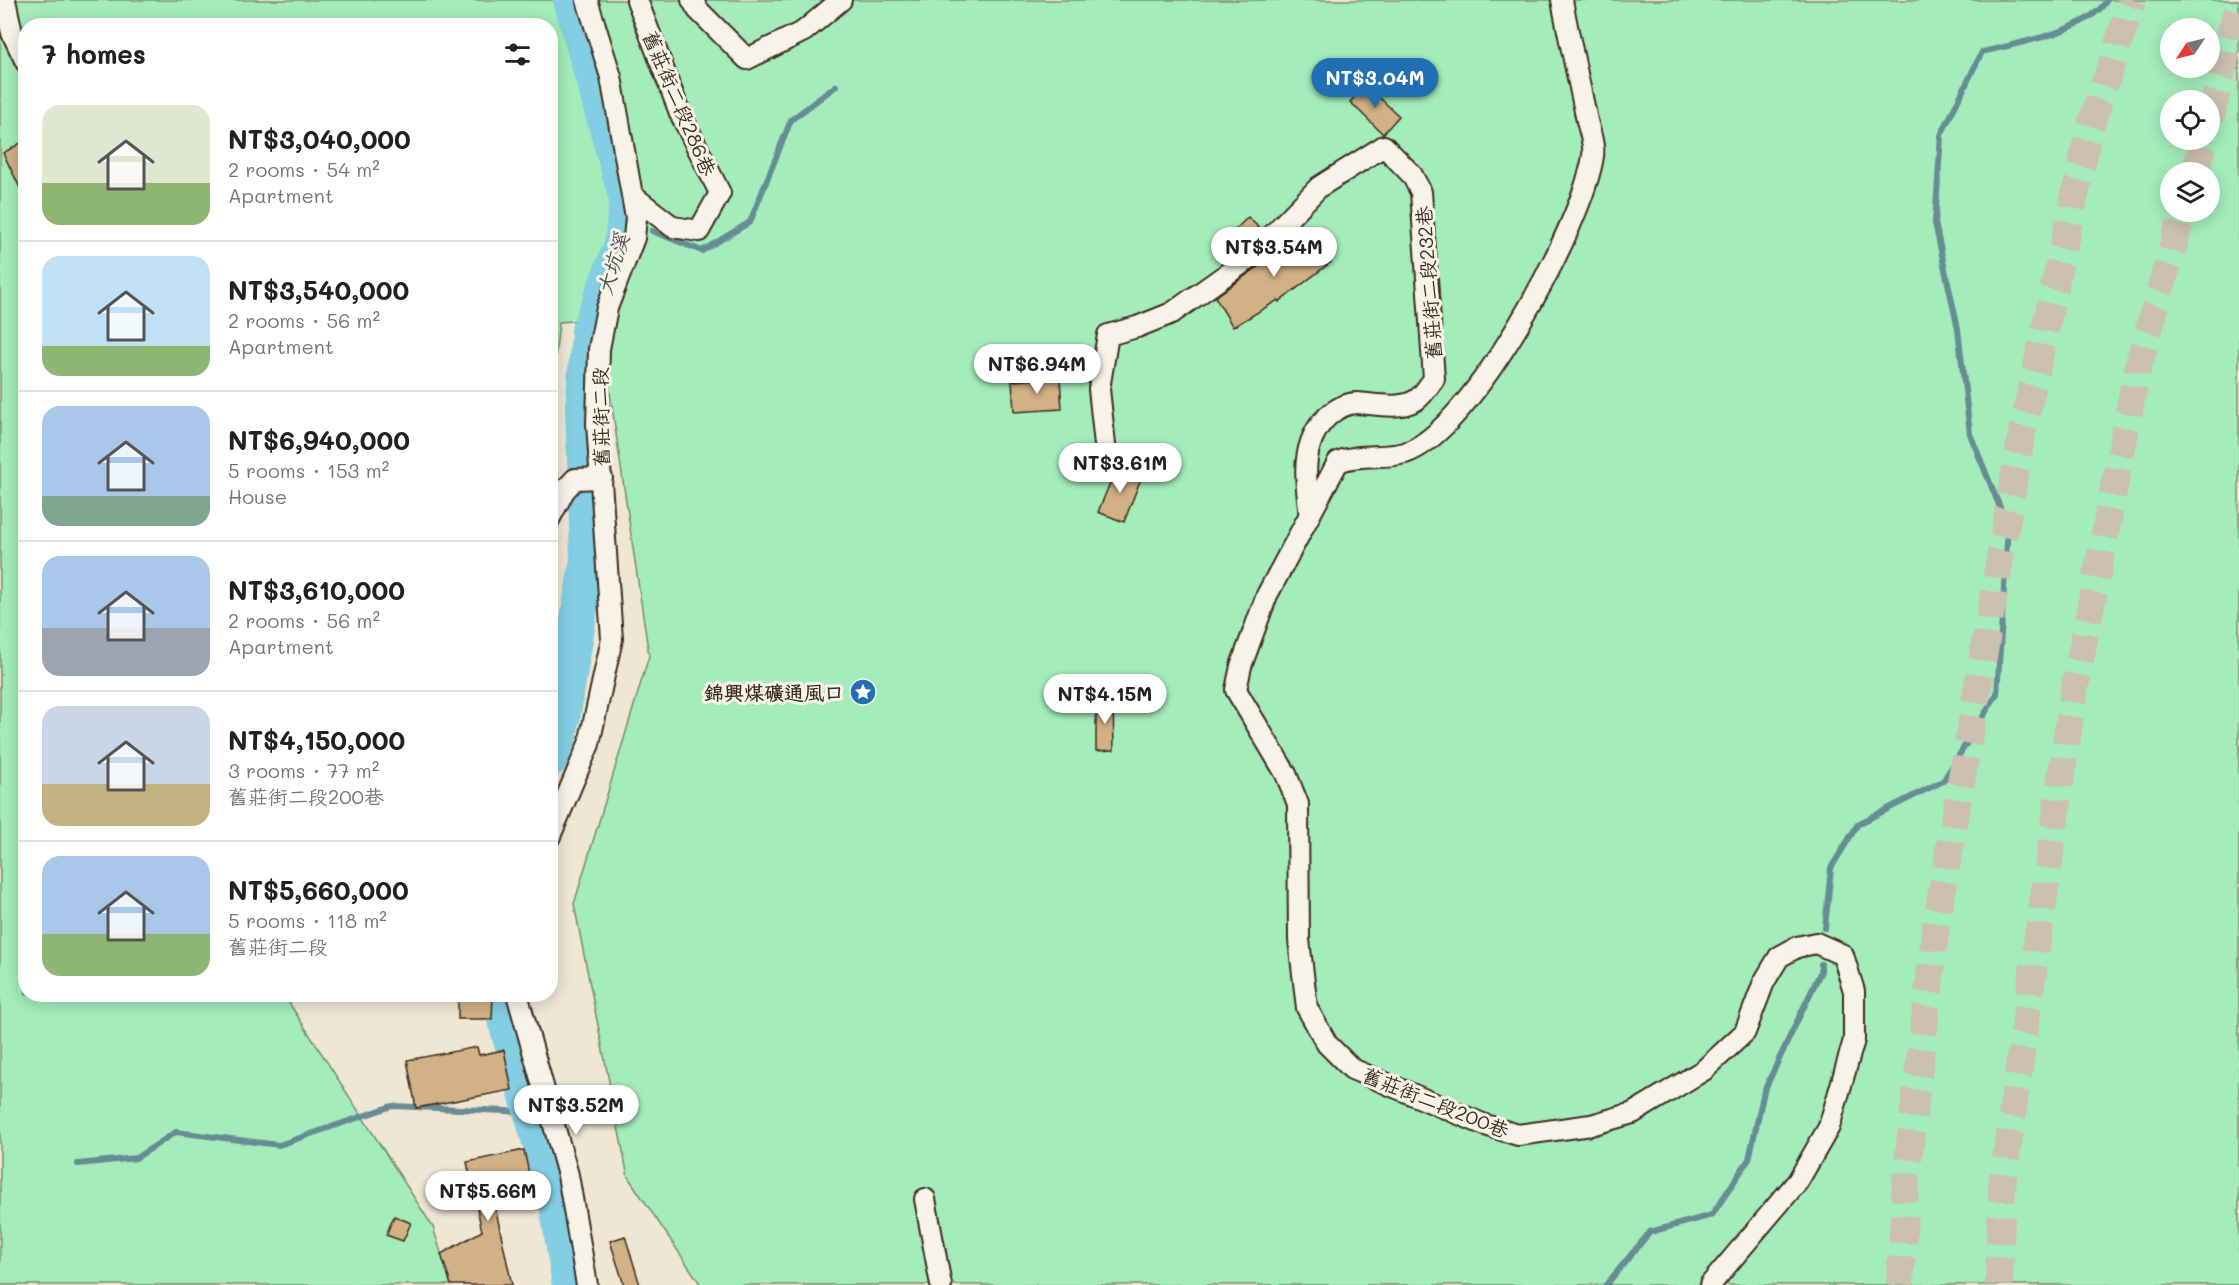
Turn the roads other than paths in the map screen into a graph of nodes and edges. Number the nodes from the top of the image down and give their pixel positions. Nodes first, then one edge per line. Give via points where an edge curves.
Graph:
1 (5, 0) edge
2 (587, 0) edge
3 (637, 0) edge
4 (692, 0) edge
5 (841, 0) edge
6 (1562, 0) edge
7 (18, 45) edge
8 (633, 196) junction
9 (1106, 454) dead end
10 (602, 478) junction
11 (558, 503) edge
12 (1310, 515) junction
13 (558, 817) edge
14 (519, 1002) edge
15 (925, 1199) dead end
16 (587, 1285) edge
17 (941, 1285) edge
18 (1710, 1285) edge

1 - 7 street
2 - 8 street, 舊莊街二段 via 611,77
3 - 8 street, 舊莊街二段286巷 via 680,113 720,193 699,231 673,227
4 - 5 street via 747,59 804,31
6 - 12 street, 舊莊街二段200巷 via 1594,154 1578,209 1543,280 1488,375 1436,435 1405,453 1350,457 1338,462
8 - 10 street, 舊莊街二段 via 634,238 607,308 599,349 597,424
9 - 12 street, 舊莊街二段232巷 via 1099,389 1108,335 1172,313 1251,257 1319,187 1384,146 1412,175 1421,192 1434,379 1416,400 1384,406 1354,403 1335,409 1317,426 1308,448 1305,479
10 - 11 street via 575,479
10 - 13 street, 舊莊街二段 via 612,639 589,744
12 - 18 street, 舊莊街二段200巷 via 1267,595 1236,690 1286,774 1298,804 1299,940 1307,1008 1327,1044 1352,1069 1518,1135 1591,1125 1633,1113 1704,1070 1745,1032 1764,982 1779,957 1816,943 1843,955 1854,991 1854,1040 1829,1127 1798,1181
14 - 16 street via 568,1175
15 - 17 street

